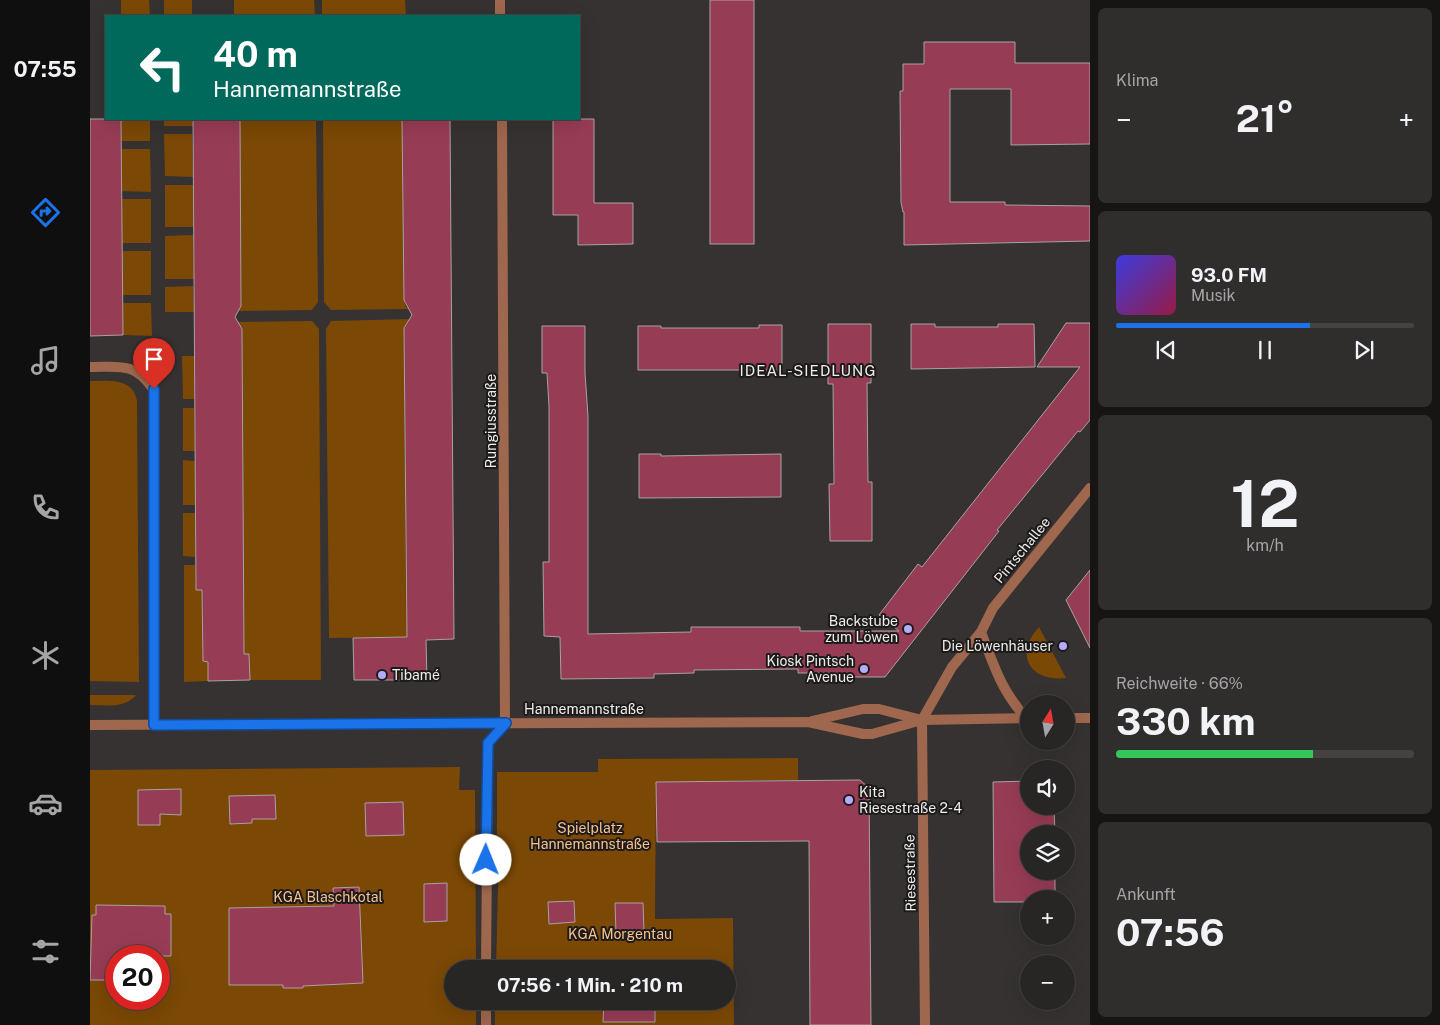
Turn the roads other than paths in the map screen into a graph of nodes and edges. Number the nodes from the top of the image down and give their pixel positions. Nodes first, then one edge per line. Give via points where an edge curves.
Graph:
1 (500, 0) edge
2 (500, 15) edge
3 (502, 120) edge
4 (90, 367) edge
5 (1090, 488) edge
6 (981, 632) junction
7 (1020, 711) edge
8 (1020, 718) edge
9 (1075, 718) edge
10 (1090, 718) edge
11 (922, 720) junction
12 (808, 722) junction
13 (506, 723) junction
14 (90, 725) edge
15 (154, 725) junction
16 (486, 960) edge
17 (486, 1010) edge
18 (486, 1025) edge
19 (925, 1025) edge

1 - 2 street
3 - 13 street, Rungiusstraße
4 - 15 street via 126,367 144,375 154,389
5 - 6 street, Pintschallee via 993,608
6 - 7 street via 1000,682 1010,701
6 - 11 street, Pintschallee via 952,667
8 - 11 street, Hannemannstraße
9 - 10 street
11 - 12 street, Hannemannstraße via 879,709 863,709
11 - 12 street, Hannemannstraße via 879,734 863,734
11 - 19 street, Riesestraße
12 - 13 street, Hannemannstraße
13 - 15 street, Hannemannstraße
13 - 16 street via 488,743
14 - 15 street, Hannemannstraße
17 - 18 street

